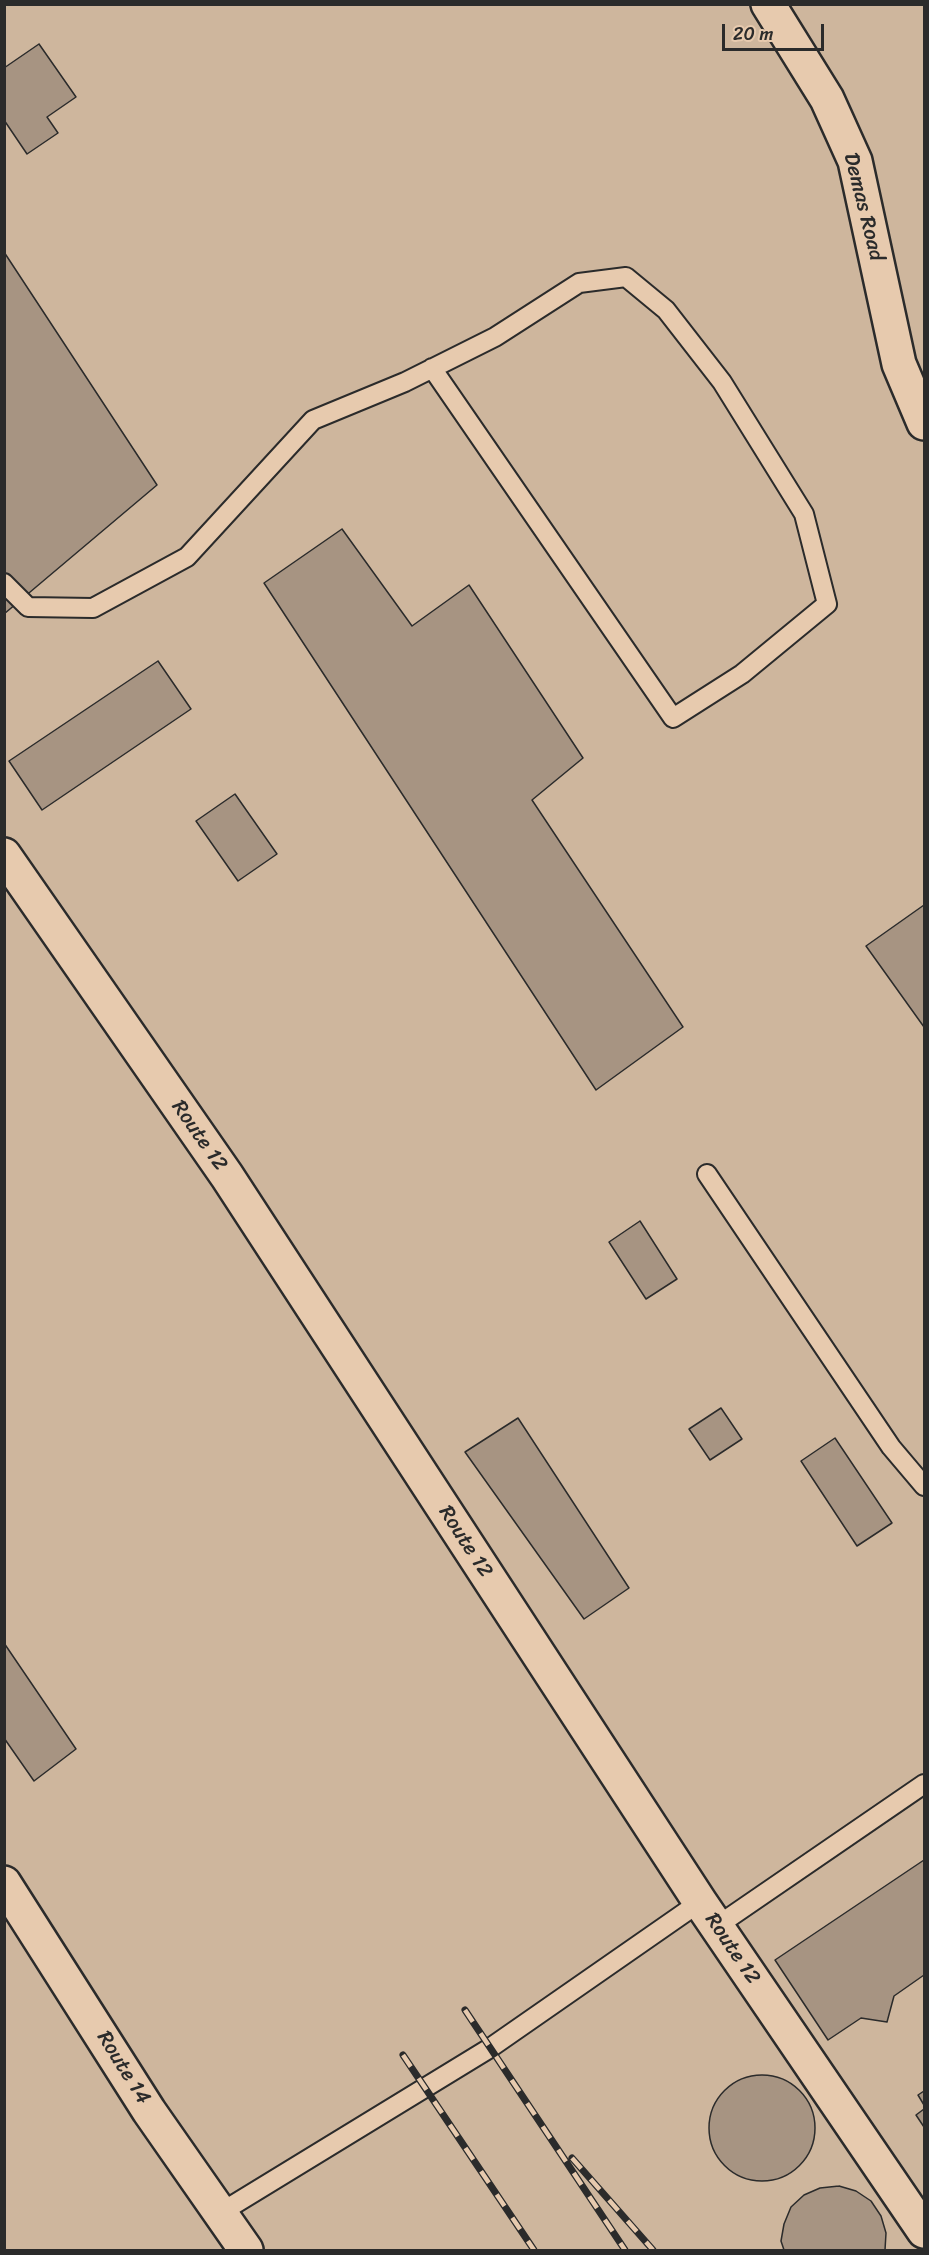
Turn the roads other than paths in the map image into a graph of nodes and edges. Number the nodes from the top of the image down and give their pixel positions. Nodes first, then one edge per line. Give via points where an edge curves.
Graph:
1 (768, 4) edge
2 (432, 368) junction
3 (924, 423) edge
4 (4, 583) edge
5 (4, 855) edge
6 (707, 1174) dead end
7 (924, 1486) edge
8 (924, 1784) edge
9 (4, 1883) edge
10 (708, 1914) junction
11 (220, 2213) junction
12 (924, 2231) edge
13 (246, 2250) edge

1 - 3 street, Demas Road via 826,99 855,161 899,364
2 - 2 lane via 495,337 579,283 626,277 666,310 722,382 799,505 827,604 742,674 674,718
2 - 4 lane via 313,420 187,557 93,608 28,608
5 - 10 street, Route 12 via 227,1176
6 - 7 lane via 891,1447
8 - 10 lane
9 - 11 street, Route 14
10 - 11 lane
10 - 12 street, Route 12
11 - 13 street, Route 14

